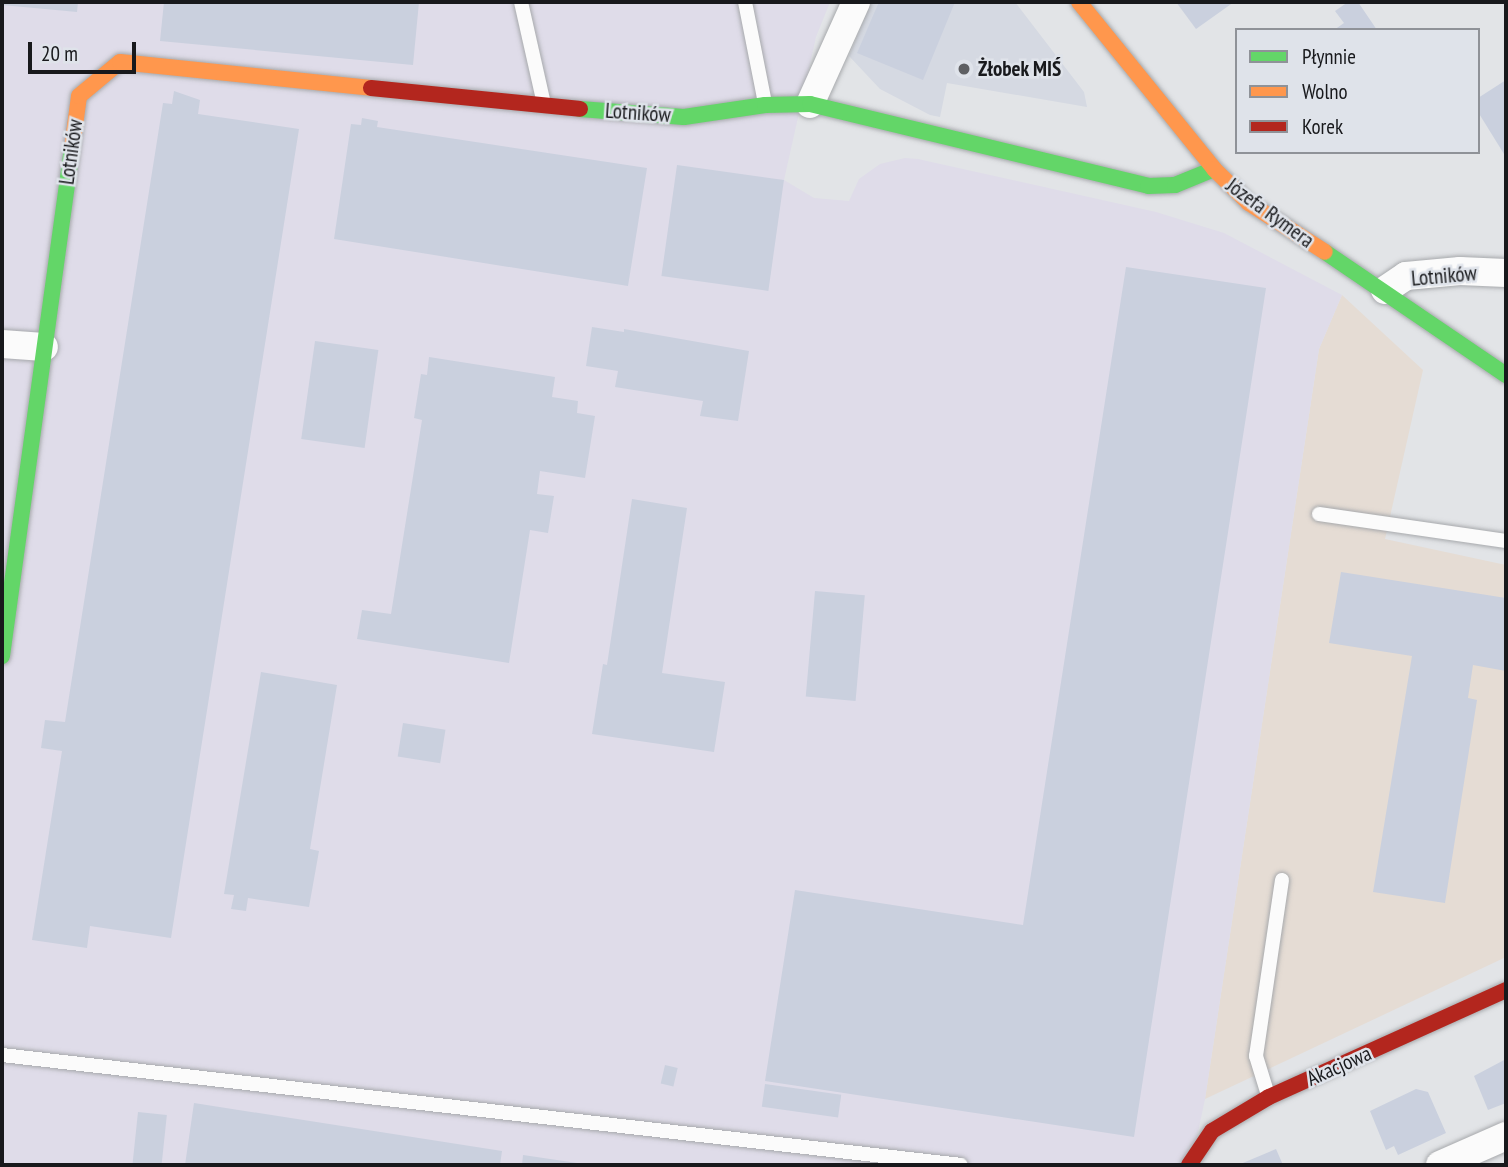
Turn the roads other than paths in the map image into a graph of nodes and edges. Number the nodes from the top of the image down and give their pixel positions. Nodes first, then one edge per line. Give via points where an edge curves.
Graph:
1 (521, 2) edge
2 (746, 2) edge
3 (856, 2) edge
4 (1079, 2) edge
5 (810, 104) junction
6 (765, 105) junction
7 (544, 106) junction
8 (1214, 169) junction
9 (1506, 273) edge
10 (1385, 290) junction
11 (2, 344) edge
12 (44, 347) junction
13 (1506, 375) edge
14 (1319, 514) dead end
15 (1506, 541) edge
16 (2, 656) edge
17 (1282, 880) dead end
18 (1506, 990) edge
19 (2, 1055) edge
20 (1269, 1097) junction
21 (1506, 1136) edge
22 (961, 1165) edge
23 (1189, 1165) edge
24 (1440, 1165) edge

1 - 7 lane
2 - 6 lane
3 - 5 street
4 - 8 street, Józefa Rymera
5 - 6 street, Lotników
5 - 8 street, Lotników via 1148,186 1175,185
6 - 7 street, Lotników via 684,117
7 - 12 street, Lotników via 120,62 79,96
8 - 10 street, Józefa Rymera via 1249,203
9 - 10 street, Lotników via 1406,276
10 - 13 street, Józefa Rymera
11 - 12 street
12 - 16 street, Lotników
14 - 15 lane
17 - 20 lane via 1256,1056
18 - 20 street, Akacjowa
19 - 22 lane
20 - 23 street, Akacjowa via 1212,1131
21 - 24 street

